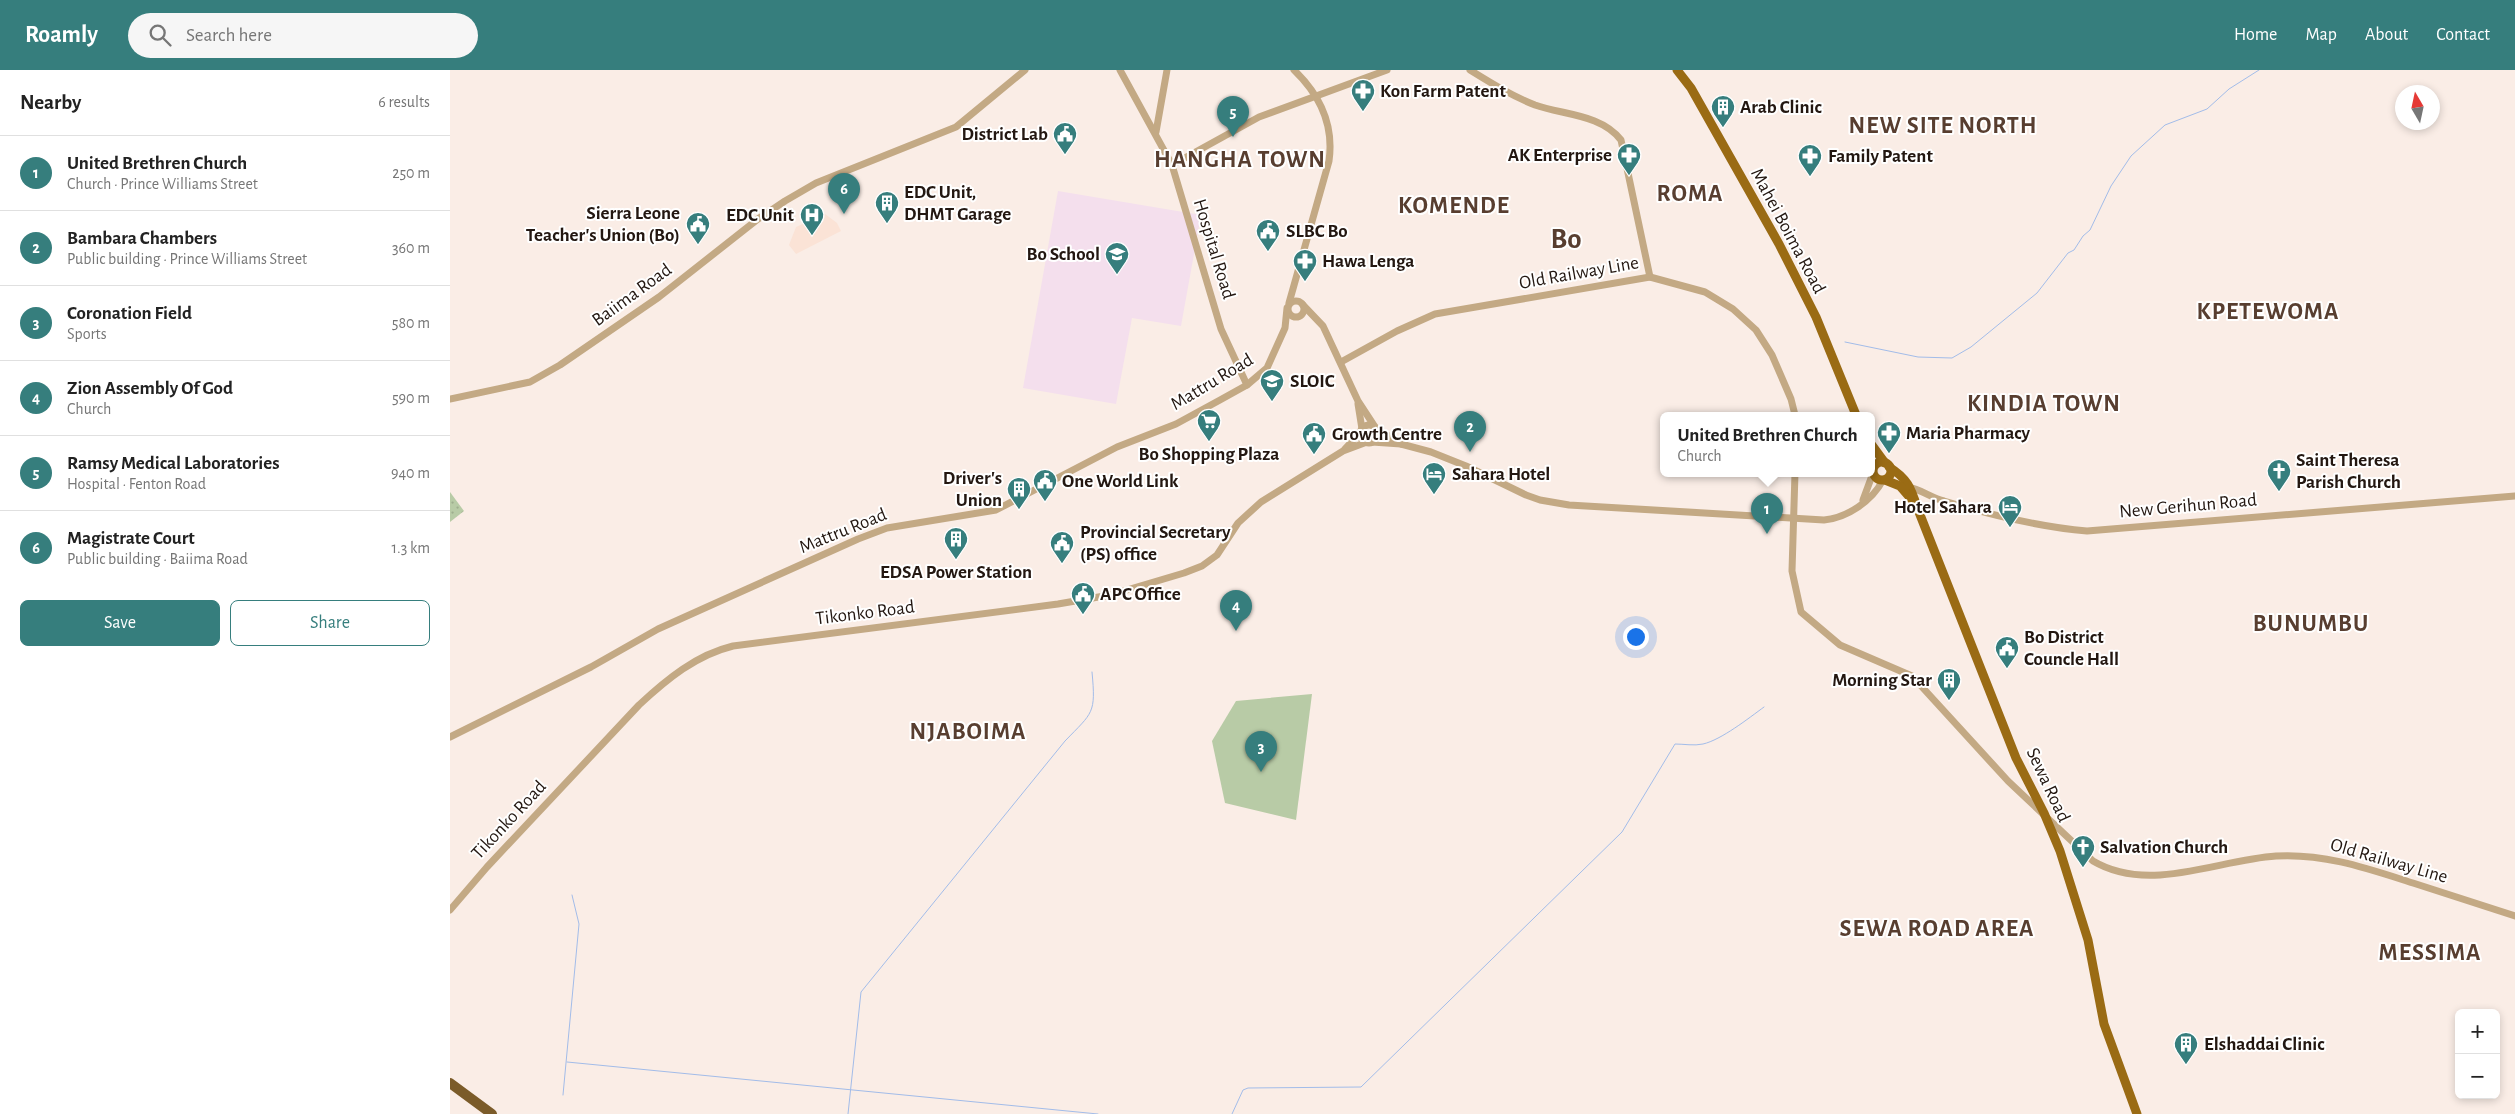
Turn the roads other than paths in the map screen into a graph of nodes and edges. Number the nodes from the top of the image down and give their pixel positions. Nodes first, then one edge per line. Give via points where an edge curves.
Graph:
1 (1025, 70) edge
2 (1120, 70) edge
3 (1167, 70) edge
4 (1294, 70) edge
5 (1387, 70) edge
6 (1470, 70) edge
7 (1677, 70) edge
8 (1316, 97) junction
9 (1156, 132) junction
10 (1172, 165) junction
11 (1650, 277) junction
12 (1296, 286) junction
13 (1301, 303) junction
14 (1288, 306) junction
15 (1300, 316) junction
16 (1320, 322) junction
17 (1285, 328) junction
18 (1341, 362) junction
19 (1247, 385) junction
20 (450, 399) edge
21 (1358, 401) junction
22 (1794, 412) edge
23 (1855, 412) edge
24 (1375, 427) junction
25 (1361, 431) junction
26 (1370, 442) junction
27 (1401, 444) junction
28 (1875, 449) edge
29 (1343, 452) junction
30 (1887, 465) junction
31 (1875, 468) edge
32 (1875, 474) edge
33 (1795, 477) edge
34 (1870, 477) edge
35 (1884, 480) junction
36 (1900, 486) junction
37 (1912, 487) junction
38 (2515, 496) edge
39 (1861, 503) junction
40 (1916, 505) junction
41 (1792, 518) junction
42 (450, 737) edge
43 (2044, 813) junction
44 (450, 910) edge
45 (2515, 916) edge
46 (450, 1083) edge
47 (492, 1114) edge
48 (2137, 1114) edge

1 - 20 street, Baiima Road via 956,127 816,183 785,201 659,297 560,365 530,382
2 - 9 street, Hospital Road
3 - 9 street
4 - 8 street, Mattru Road
5 - 8 street
6 - 11 street via 1535,105 1587,119 1616,134 1621,140
7 - 23 main road, Mahei Boima Road via 1691,88 1779,244 1816,317
8 - 10 street via 1248,123
8 - 12 street, Mattru Road via 1330,130 1331,144
9 - 10 street, Hospital Road
10 - 19 street, Hospital Road via 1216,313
11 - 18 street, Old Railway Line via 1435,314 1396,331
11 - 22 street, Old Railway Line via 1706,292 1756,330 1772,355
12 - 13 street
12 - 14 street, Mattru Road
13 - 14 street
13 - 15 street via 1304,311
13 - 16 street
14 - 15 street via 1291,316
14 - 17 street, Mattru Road
15 - 16 street
15 - 17 street, Mattru Road
16 - 18 street
17 - 19 street, Mattru Road via 1268,368
18 - 21 street
19 - 42 street, Mattru Road via 1176,424 1117,447 996,510 888,528 858,539 658,629 591,668
21 - 24 street
21 - 25 street
24 - 25 street via 1368,425
24 - 26 street via 1378,435
24 - 27 street
25 - 26 street via 1361,438
25 - 29 street
26 - 27 street
26 - 29 street
27 - 41 street via 1466,466 1540,500
28 - 30 main road
29 - 44 street, Tikonko Road via 1261,502 1238,523 1217,555 1184,573 1110,595 733,646 696,660 639,705
30 - 31 main road via 1879,463
30 - 35 main road via 1890,475
30 - 37 main road
32 - 35 main road via 1877,479
33 - 41 street, Old Railway Line
34 - 39 street
35 - 36 main road
35 - 39 street
36 - 37 street, New Gerihun Road
36 - 40 main road
37 - 38 street, New Gerihun Road via 1940,500 1991,515 2087,531
37 - 40 main road
39 - 41 street via 1847,514 1831,519
40 - 43 main road, Sewa Road via 2016,758
41 - 43 street, Old Railway Line via 1792,571 1801,612 1840,645 1912,676 2008,781
43 - 45 street, Old Railway Line via 2082,852 2104,867 2122,873 2168,875 2276,856 2316,858 2364,867
43 - 48 main road, Sewa Road via 2076,895 2104,1024
46 - 47 highway

